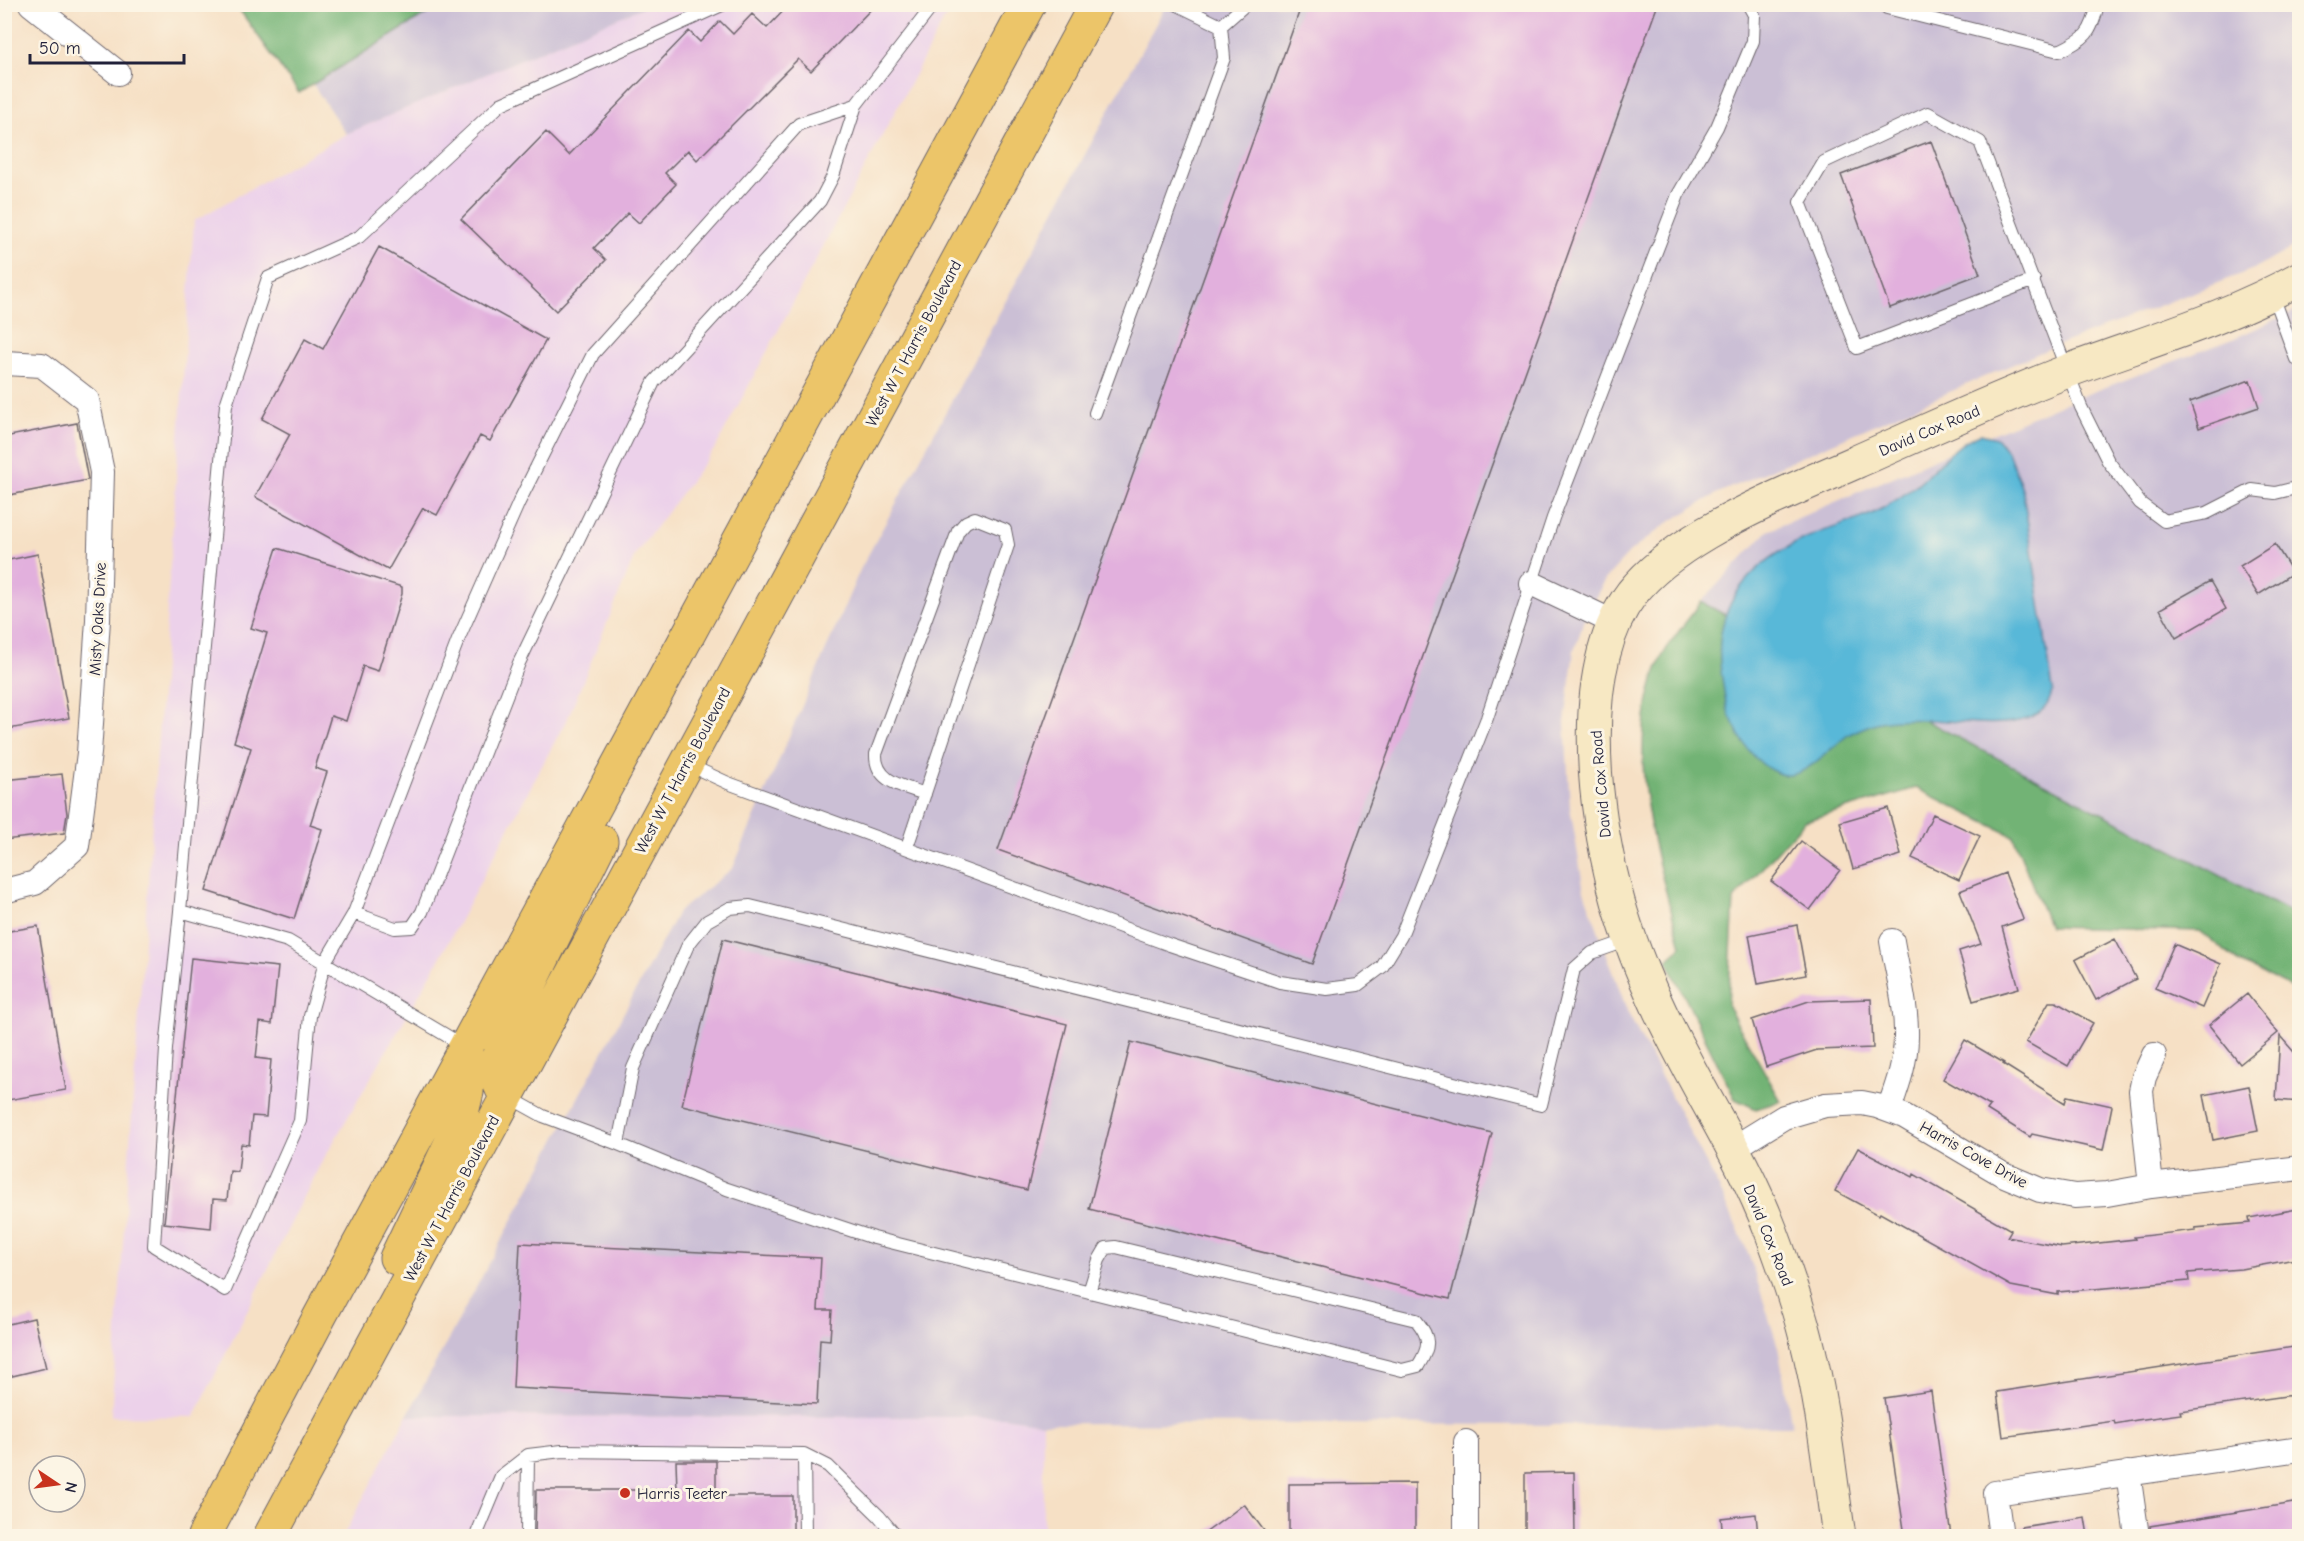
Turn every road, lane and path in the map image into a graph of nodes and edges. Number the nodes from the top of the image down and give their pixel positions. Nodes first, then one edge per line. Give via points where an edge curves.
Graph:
1 (32, 4) edge
2 (724, 4) edge
3 (934, 4) edge
4 (1029, 4) edge
5 (1095, 4) edge
6 (1176, 4) edge
7 (1246, 4) edge
8 (1748, 4) edge
9 (1884, 4) edge
10 (2098, 4) edge
11 (1221, 26) junction
12 (118, 72) dead end
13 (856, 105) junction
14 (2034, 280) junction
15 (2285, 285) edge
16 (2296, 359) dead end
17 (4, 363) edge
18 (2069, 371) junction
19 (1095, 413) dead end
20 (2300, 487) edge
21 (1531, 583) junction
22 (1615, 623) junction
23 (668, 672) junction
24 (686, 763) junction
25 (925, 794) junction
26 (907, 847) junction
27 (4, 891) edge
28 (180, 911) junction
29 (354, 913) junction
30 (1630, 940) junction
31 (1892, 940) dead end
32 (325, 962) junction
33 (465, 1047) junction
34 (2154, 1055) dead end
35 (506, 1095) junction
36 (1889, 1109) junction
37 (618, 1144) junction
38 (1732, 1149) junction
39 (2300, 1168) edge
40 (2151, 1186) junction
41 (1089, 1292) junction
42 (323, 1437) junction
43 (1466, 1442) dead end
44 (2300, 1449) edge
45 (804, 1454) junction
46 (528, 1455) junction
47 (2128, 1473) junction
48 (204, 1536) edge
49 (270, 1536) edge
50 (476, 1536) edge
51 (527, 1536) edge
52 (805, 1536) edge
53 (896, 1536) edge
54 (1466, 1536) edge
55 (1839, 1536) edge
56 (2001, 1536) edge
57 (2137, 1536) edge

1 - 12 street
2 - 28 lane via 501,104 359,237 268,278 226,405
3 - 13 lane
4 - 23 main road
5 - 24 main road, West W T Harris Boulevard
6 - 11 lane
7 - 11 lane
8 - 21 lane via 1754,15 1753,41 1717,127 1678,195 1552,518
9 - 10 lane via 1887,8 2059,51 2085,38
11 - 19 lane via 1224,57
13 - 29 lane via 799,124 592,354 519,502 458,640
13 - 29 lane via 833,176 820,201 654,382 519,663 422,912 412,927 395,928
14 - 14 lane via 1980,142 1928,113 1824,162 1800,202 1857,348
14 - 18 lane
15 - 16 lane
15 - 18 main road, David Cox Road via 2177,332
17 - 27 street, Misty Oaks Drive via 42,364 87,400 102,472 98,620 89,753 77,846 35,883
18 - 20 lane via 2081,407 2108,461 2140,503 2164,521 2207,513 2252,490 2275,493
18 - 22 main road, David Cox Road via 1743,512 1650,573
21 - 22 street
21 - 26 lane via 1487,718 1401,936 1382,967 1358,985 1327,989 1280,982
22 - 30 main road, David Cox Road via 1599,673 1595,758 1606,849
23 - 33 main road
23 - 35 main road via 629,785 504,1037 496,1077
24 - 26 lane via 728,783
24 - 35 main road, West W T Harris Boulevard
25 - 25 lane via 1008,545 1005,530 975,518 958,531 876,754 876,766 882,775
25 - 26 lane
28 - 32 lane via 288,941
28 - 32 lane via 166,1049 154,1246 225,1290 300,1121 310,1016
29 - 32 lane
30 - 37 lane via 1592,953 1574,969 1541,1105 750,906 730,908 707,921 688,945 633,1068
30 - 38 main road, David Cox Road via 1655,1001
31 - 36 street via 1906,1038
32 - 33 lane
33 - 42 main road via 467,1092 459,1126 378,1297
33 - 48 main road
34 - 40 street via 2141,1091
35 - 37 lane via 543,1116
35 - 42 main road, West W T Harris Boulevard
36 - 38 street, Harris Cove Drive via 1862,1103 1825,1105 1784,1117
36 - 40 street, Harris Cove Drive via 2002,1174 2040,1190 2075,1196
37 - 41 lane via 727,1189 874,1238
38 - 55 main road, David Cox Road via 1769,1225 1807,1340
39 - 40 street, Harris Cove Drive
41 - 41 lane via 1402,1370 1418,1366 1428,1342 1416,1320 1116,1247 1106,1248
42 - 49 main road, West W T Harris Boulevard
43 - 54 street
44 - 47 street
45 - 46 lane via 562,1451
45 - 52 lane
45 - 53 lane via 828,1466
46 - 50 lane via 501,1476
46 - 51 lane
47 - 56 street via 1995,1493
47 - 57 street

